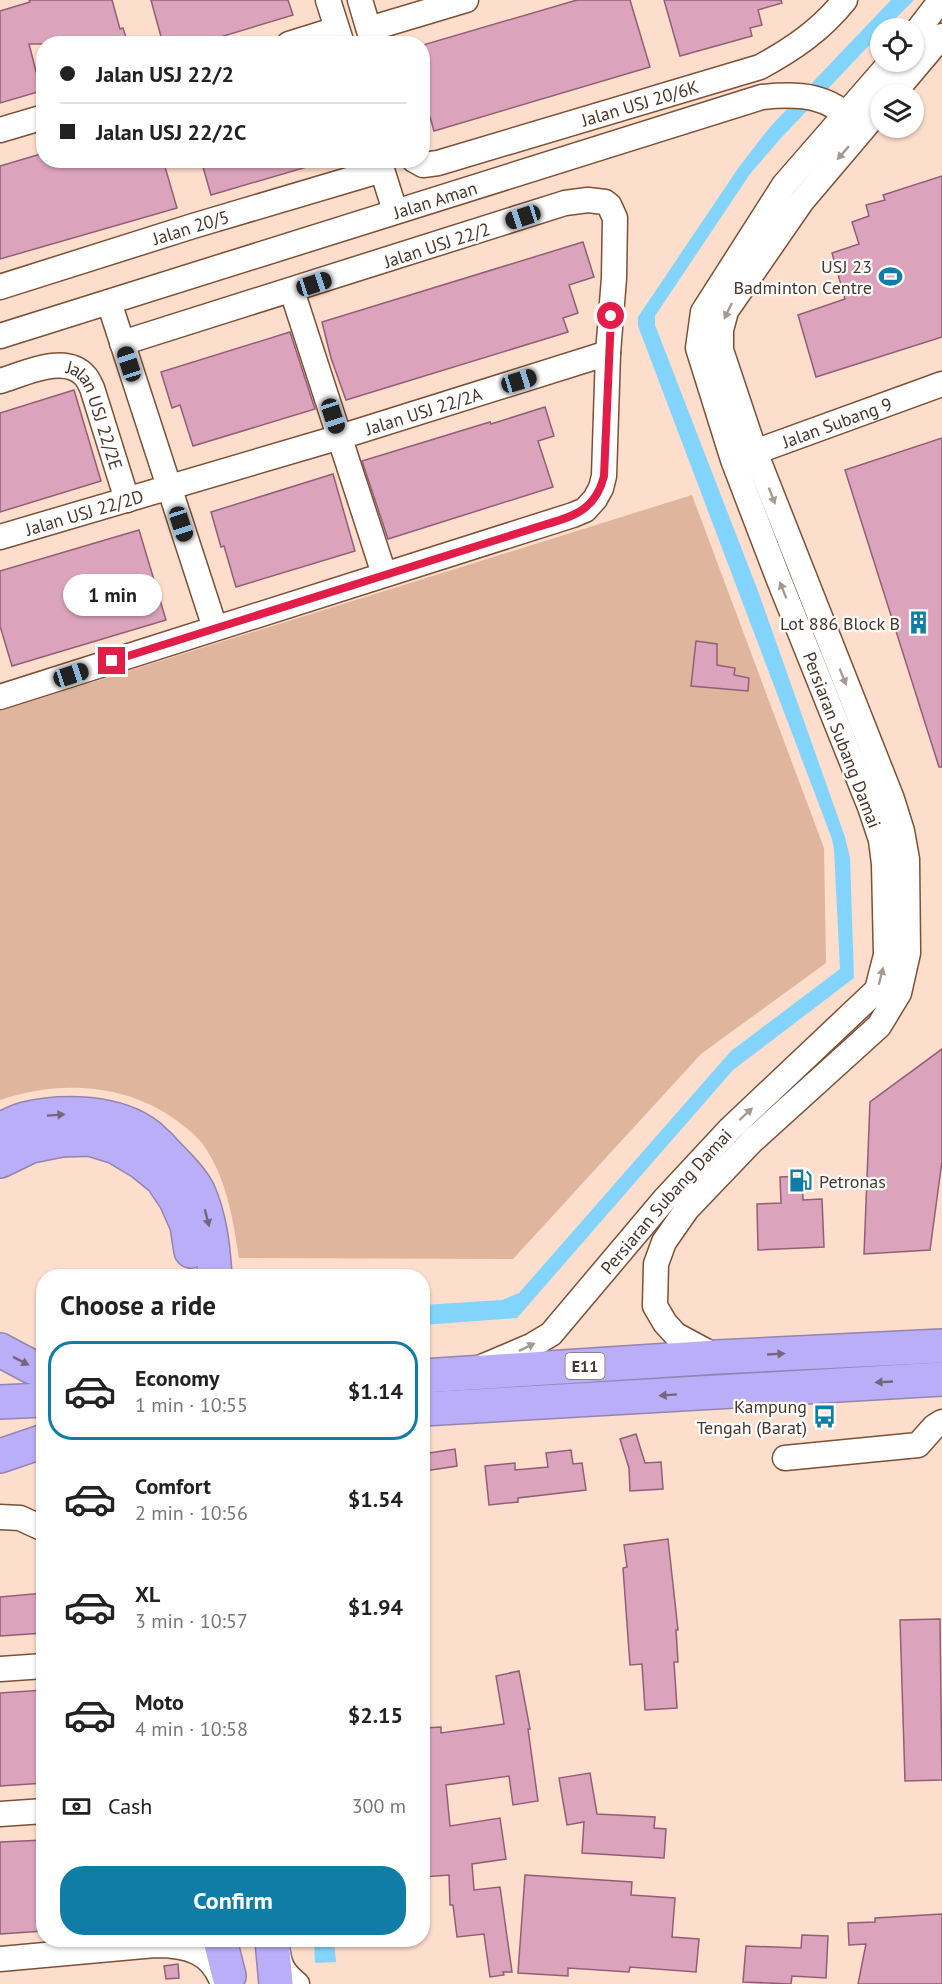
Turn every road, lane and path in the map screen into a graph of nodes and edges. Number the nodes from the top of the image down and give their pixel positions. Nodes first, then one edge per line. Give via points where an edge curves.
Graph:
1 (328, 0) edge
2 (360, 0) edge
3 (466, 0) edge
4 (845, 0) edge
5 (941, 0) edge
6 (924, 22) edge
7 (340, 36) edge
8 (371, 36) edge
9 (942, 36) edge
10 (883, 72) edge
11 (901, 84) edge
12 (870, 112) edge
13 (849, 117) junction
14 (36, 119) edge
15 (0, 130) edge
16 (430, 165) edge
17 (371, 168) edge
18 (381, 168) edge
19 (394, 211) junction
20 (0, 287) edge
21 (292, 291) junction
22 (109, 302) junction
23 (0, 336) edge
24 (122, 344) junction
25 (608, 353) junction
26 (0, 381) edge
27 (942, 384) edge
28 (340, 436) junction
29 (744, 456) junction
30 (168, 486) junction
31 (127, 500) junction
32 (0, 537) edge
33 (384, 574) junction
34 (215, 628) junction
35 (0, 697) edge
36 (0, 1130) edge
37 (0, 1161) edge
38 (171, 1173) junction
39 (193, 1269) edge
40 (214, 1269) edge
41 (938, 1345) edge
42 (0, 1350) edge
43 (717, 1357) junction
44 (36, 1368) edge
45 (438, 1375) edge
46 (942, 1379) edge
47 (36, 1400) edge
48 (0, 1402) edge
49 (430, 1409) edge
50 (942, 1422) edge
51 (36, 1440) edge
52 (0, 1441) edge
53 (36, 1443) edge
54 (0, 1456) edge
55 (785, 1458) dead end
56 (0, 1467) edge
57 (36, 1467) edge
58 (0, 1517) edge
59 (36, 1525) edge
60 (36, 1667) edge
61 (0, 1669) edge
62 (36, 1812) edge
63 (0, 1814) edge
64 (109, 1947) edge
65 (197, 1947) edge
66 (223, 1947) edge
67 (230, 1947) edge
68 (253, 1947) edge
69 (273, 1947) edge
70 (275, 1947) edge
71 (0, 1959) edge
72 (237, 1981) edge
73 (276, 1984) edge
74 (297, 1984) edge

1 - 7 street
2 - 8 street
3 - 8 street
4 - 16 street, Jalan USJ 20/6K via 812,36 760,67
5 - 6 street
9 - 11 street
10 - 13 street, Persiaran Subang Damai
12 - 13 street, Persiaran Subang Damai
13 - 19 street, Jalan Aman via 827,101 777,95
13 - 29 street, Persiaran Subang Damai via 801,201 726,311 721,350
14 - 15 street
17 - 20 street, Jalan 20/5
18 - 19 street
19 - 22 street, Jalan Aman
21 - 24 street, Jalan USJ 22/2
21 - 25 street, Jalan USJ 22/2 via 564,204 605,202 615,218 616,241
21 - 28 street
22 - 23 street, Jalan Aman
22 - 24 street
24 - 30 street
25 - 28 street, Jalan USJ 22/2A
25 - 33 street via 604,476 601,489 585,510
26 - 31 street, Jalan USJ 22/2E via 48,366 75,368 85,376
27 - 29 street, Jalan Subang 9
28 - 30 street, Jalan USJ 22/2A
28 - 33 street
29 -> 43 street, Persiaran Subang Damai via 899,821 907,859 908,953 899,993 879,1026 752,1140 687,1209 664,1242 655,1275 656,1306 676,1335
45 -> 29 street, Persiaran Subang Damai via 489,1365 551,1334 664,1200 730,1129 877,990 886,955 881,840 777,576
30 - 31 street, Jalan USJ 22/2D
30 - 34 street
31 - 32 street, Jalan USJ 22/2D
33 - 34 street
34 - 35 street
36 -> 38 highway via 23,1119 52,1114 86,1113 118,1120 148,1135
37 - 38 highway via 31,1146 90,1139
38 - 39 highway via 176,1200 187,1225
38 -> 40 highway via 197,1189 212,1237
43 -> 41 highway, E11
42 -> 44 highway
43 - 45 highway, E11
46 -> 49 highway, E11
47 - 48 highway
50 - 55 street via 918,1445
51 - 52 highway
53 - 54 highway
56 - 57 highway
58 - 59 street via 20,1518
60 - 61 street
62 - 63 street
64 - 71 street
65 - 72 street via 217,1971
66 - 72 highway
67 - 72 highway
68 - 72 highway
69 - 73 highway
70 - 74 street via 280,1965

